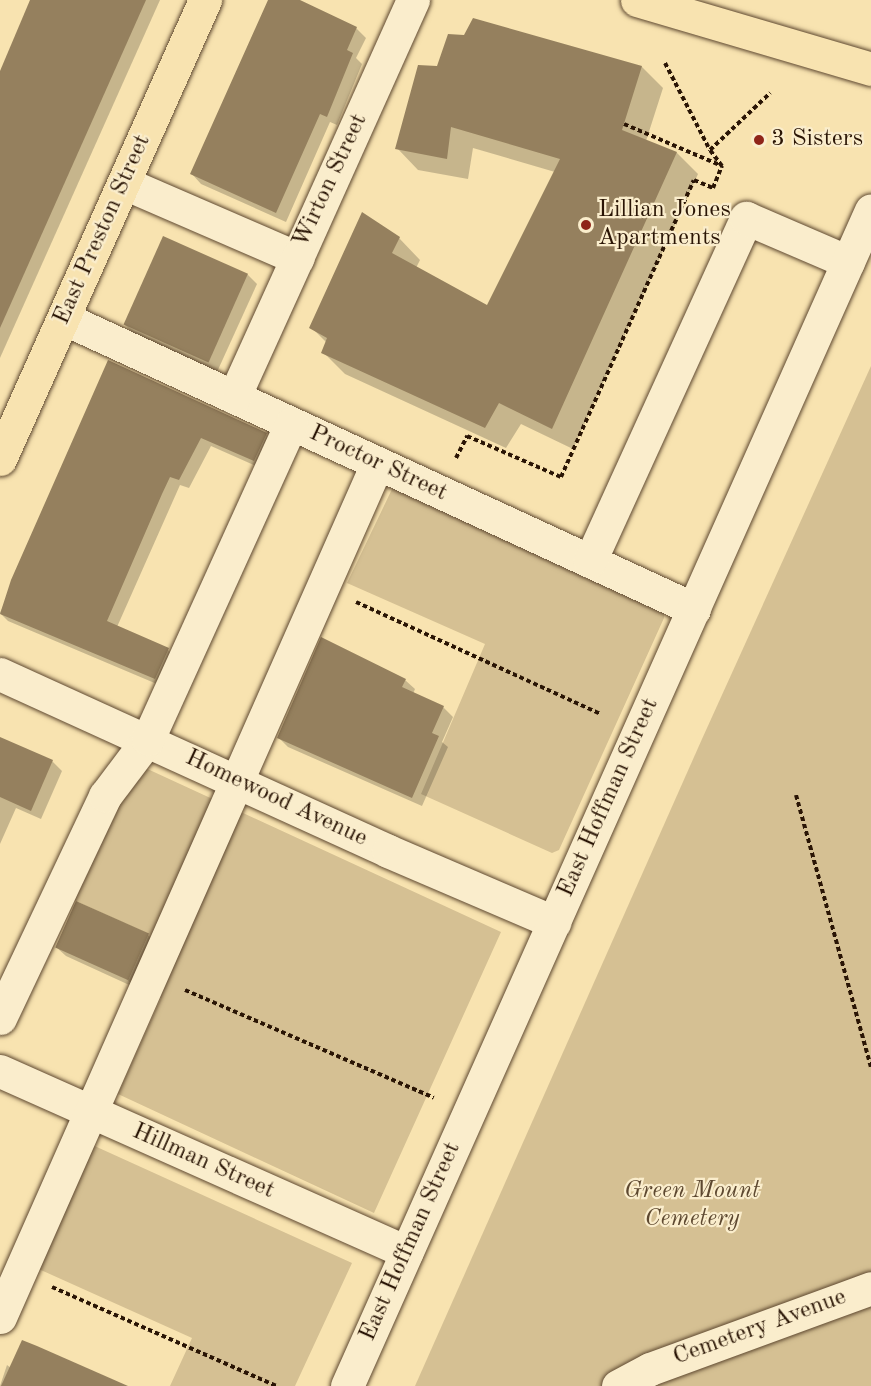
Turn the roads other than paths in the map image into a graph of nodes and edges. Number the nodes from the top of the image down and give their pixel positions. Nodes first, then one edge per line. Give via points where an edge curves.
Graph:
1 (205, 0) edge
2 (413, 0) edge
3 (637, 0) edge
4 (871, 69) edge
5 (124, 183) junction
6 (871, 210) edge
7 (297, 258) junction
8 (848, 262) junction
9 (63, 318) junction
10 (234, 397) junction
11 (291, 423) junction
12 (0, 459) edge
13 (377, 464) junction
14 (590, 561) junction
15 (694, 609) junction
16 (0, 674) edge
17 (148, 739) junction
18 (238, 781) junction
19 (554, 922) junction
20 (0, 1018) edge
21 (0, 1071) edge
22 (91, 1112) junction
23 (407, 1252) junction
24 (15, 1259) edge
25 (871, 1288) edge
26 (0, 1317) edge
27 (347, 1386) edge
28 (618, 1386) edge

1 - 5 main road, East Preston Street
2 - 7 street, Wirton Street
3 - 4 main road
5 - 7 street, Wirton Street
5 - 9 main road, East Preston Street
6 - 8 street, East Hoffman Street
7 - 10 street
8 - 14 street via 746,218
8 - 15 street, East Hoffman Street
9 - 10 street, Proctor Street
9 - 12 main road, East Preston Street
10 - 11 street, Proctor Street
11 - 13 street, Proctor Street
11 - 17 street
13 - 14 street, Proctor Street
13 - 18 street
14 - 15 street, Proctor Street
15 - 19 street, East Hoffman Street
16 - 17 street, Homewood Avenue
17 - 18 street, Homewood Avenue
17 - 20 street via 105,796
18 - 19 street, Homewood Avenue
18 - 22 street
19 - 23 street, East Hoffman Street
21 - 22 street, Hillman Street
22 - 23 street, Hillman Street
22 - 24 street
23 - 27 street, East Hoffman Street
24 - 26 street
25 - 28 street, Cemetery Avenue via 650,1369

